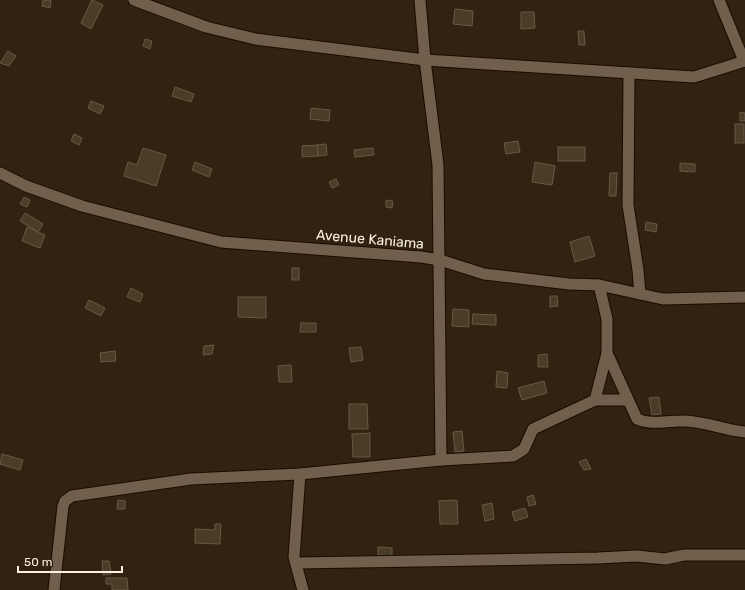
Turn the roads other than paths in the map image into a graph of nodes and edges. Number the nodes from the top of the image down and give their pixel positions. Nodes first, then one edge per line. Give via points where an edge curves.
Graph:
1 (134, 0) edge
2 (420, 0) edge
3 (719, 0) edge
4 (425, 60) junction
5 (744, 61) edge
6 (629, 73) junction
7 (0, 173) edge
8 (440, 260) junction
9 (598, 285) junction
10 (640, 294) junction
11 (745, 297) edge
12 (607, 353) junction
13 (595, 400) junction
14 (627, 400) junction
15 (745, 432) edge
16 (441, 460) junction
17 (300, 474) junction
18 (745, 555) edge
19 (296, 563) junction
20 (54, 590) edge
21 (303, 590) edge

1 - 4 street via 206,27 255,39
2 - 4 street
3 - 5 street
4 - 6 street
4 - 8 street via 438,165
5 - 6 street via 694,77
6 - 10 street via 628,206
7 - 8 street, Avenue Kaniama via 26,186 82,206 221,242
8 - 9 street, Avenue Kaniama via 484,274
8 - 16 street
9 - 10 street, Avenue Kaniama
9 - 12 street via 607,319
10 - 11 street, Avenue Kaniama via 663,299
12 - 13 street
12 - 14 street
13 - 14 street
13 - 16 street via 533,429 524,449 514,456
14 - 15 street via 633,414 643,422 682,421
16 - 17 street
17 - 19 street via 294,557
17 - 20 street via 191,479 72,496 65,501 64,506
18 - 19 street via 684,555 665,559 637,556
19 - 21 street

